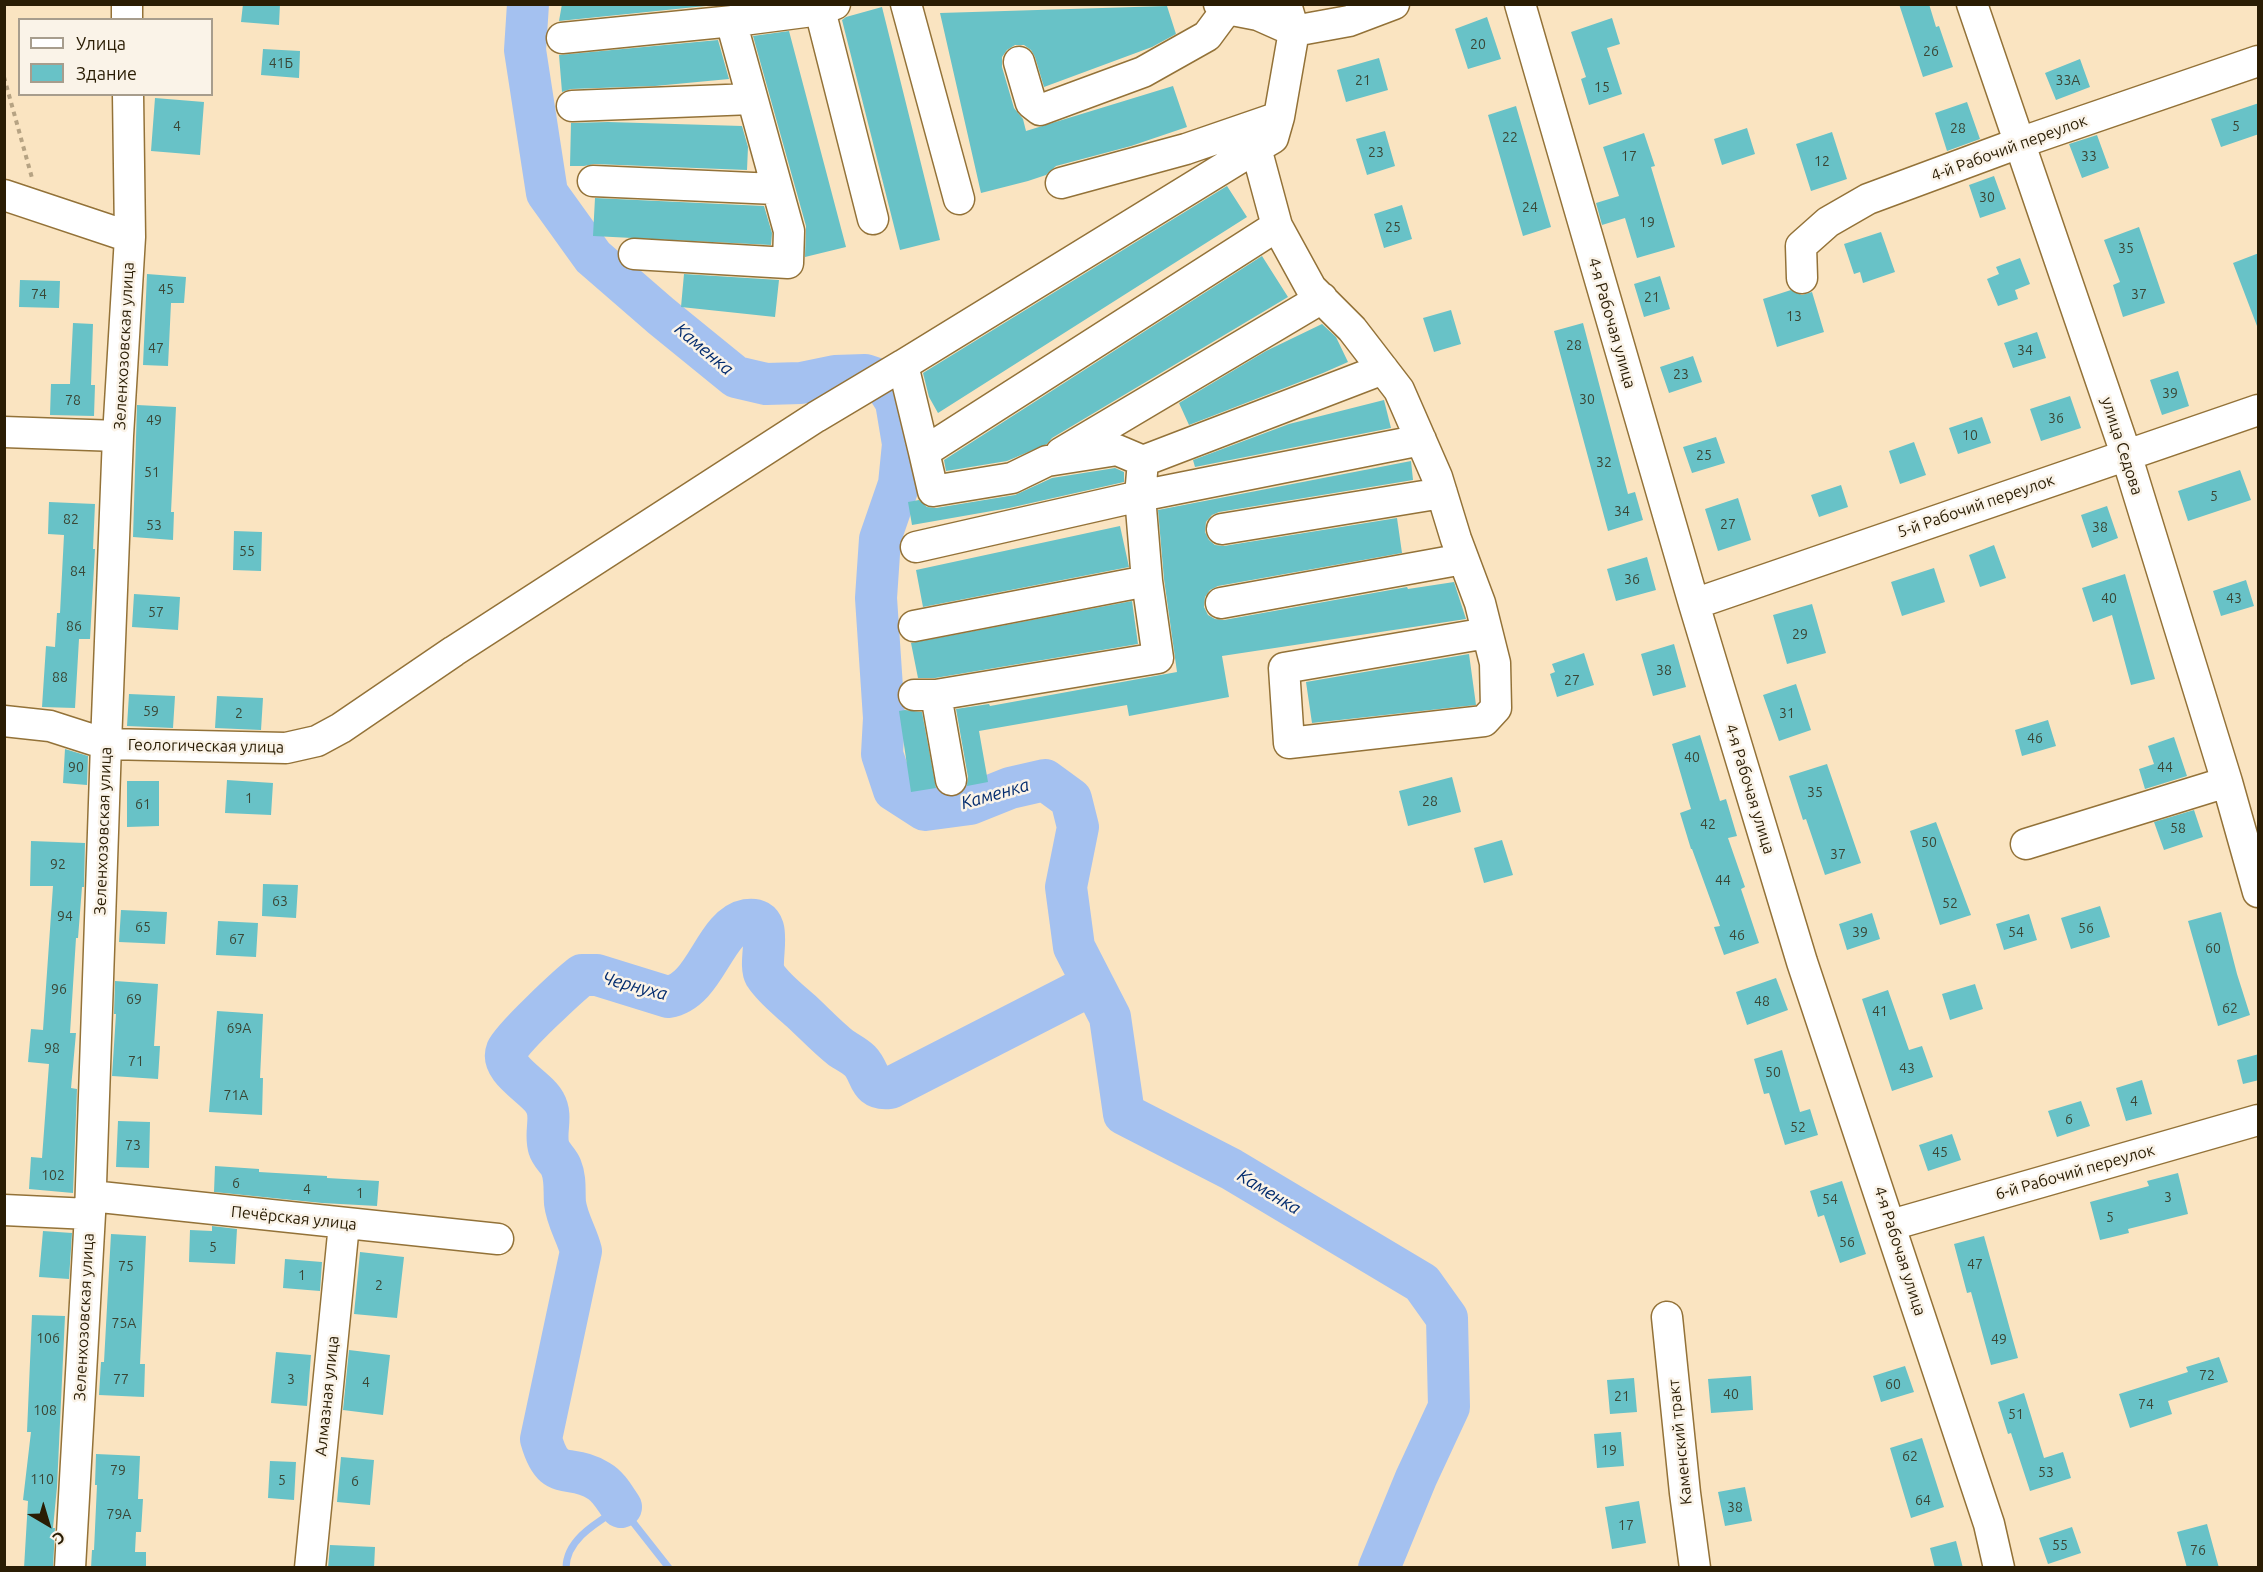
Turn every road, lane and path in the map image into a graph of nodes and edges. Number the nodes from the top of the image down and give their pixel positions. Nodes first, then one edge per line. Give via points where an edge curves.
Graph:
1 (906, 4) edge
2 (1394, 4) edge
3 (1520, 4) edge
4 (1972, 4) edge
5 (824, 6) edge
6 (1223, 7) edge
7 (1290, 18) edge
8 (731, 21) junction
9 (562, 38) dead end
10 (2259, 61) edge
11 (1019, 62) dead end
12 (4, 77) edge
13 (128, 96) edge
14 (752, 99) junction
15 (572, 106) dead end
16 (1279, 117) junction
17 (2019, 143) junction
18 (1257, 148) junction
19 (593, 181) dead end
20 (1061, 183) dead end
21 (776, 189) junction
22 (4, 195) edge
23 (958, 199) dead end
24 (40, 206) junction
25 (873, 219) dead end
26 (1277, 226) junction
27 (130, 237) junction
28 (634, 254) dead end
29 (1802, 278) dead end
30 (1322, 298) junction
31 (903, 364) junction
32 (1383, 369) junction
33 (2259, 410) edge
34 (4, 432) edge
35 (118, 436) junction
36 (1421, 440) junction
37 (924, 452) junction
38 (2126, 454) junction
39 (1143, 460) junction
40 (1047, 461) junction
41 (1442, 493) junction
42 (1140, 496) junction
43 (1222, 529) dead end
44 (916, 547) dead end
45 (1463, 558) junction
46 (1147, 581) junction
47 (1221, 603) dead end
48 (1694, 604) junction
49 (914, 626) dead end
50 (1487, 633) junction
51 (4, 721) edge
52 (105, 744) junction
53 (951, 780) dead end
54 (2227, 782) junction
55 (2026, 844) dead end
56 (2259, 892) edge
57 (2259, 1120) edge
58 (90, 1205) junction
59 (4, 1210) edge
60 (344, 1224) junction
61 (1891, 1225) junction
62 (498, 1239) dead end
63 (1667, 1317) dead end
64 (70, 1568) edge
65 (310, 1568) edge
66 (1695, 1568) edge
67 (2000, 1568) edge

1 - 23 street
2 - 7 street via 1349,21
3 - 48 street, 4-я Рабочая улица
4 - 17 street, улица Седова
5 - 8 street
5 - 25 street
6 - 7 street
6 - 11 street via 1207,36 1143,72 1040,110 1030,103
7 - 16 street, Геологическая улица
8 - 9 street
8 - 14 street
10 - 17 street, 4-й Рабочий переулок
12 - 24 path
13 - 27 street, Зеленхозовская улица
14 - 15 street
14 - 21 street
16 - 18 street, Геологическая улица via 1273,138
16 - 20 street via 1186,149
17 - 29 street, 4-й Рабочий переулок via 1868,199 1828,222 1801,246
17 - 38 street, улица Седова
18 - 26 street
18 - 31 street, Геологическая улица
19 - 21 street
21 - 28 street via 789,231 788,263
22 - 24 street
24 - 27 street
26 - 30 street via 1311,288
26 - 37 street
27 - 35 street, Зеленхозовская улица
30 - 32 street
30 - 40 street
31 - 37 street
31 - 52 street, Геологическая улица via 317,741 286,748
32 - 36 street via 1399,390
32 - 39 street
33 - 38 street, 5-й Рабочий переулок
34 - 35 street
35 - 52 street, Зеленхозовская улица
36 - 41 street
36 - 42 street
37 - 40 street via 933,491 1012,478
38 - 48 street, 5-й Рабочий переулок
38 - 54 street, улица Седова
39 - 40 street via 1117,450
39 - 42 street
41 - 43 street
41 - 45 street
42 - 44 street
42 - 46 street
45 - 47 street
45 - 50 street
46 - 49 street
46 - 53 street via 1158,658 925,695
48 - 61 street, 4-я Рабочая улица via 1802,962
50 - 50 street via 1495,663 1496,708 1484,721 1290,743 1284,668
51 - 52 street, Геологическая улица via 50,726
52 - 58 street, Зеленхозовская улица
54 - 55 street
54 - 56 street, улица Седова
57 - 61 street, 6-й Рабочий переулок
58 - 59 street, Печёрская улица
58 - 60 street, Печёрская улица
58 - 64 street, Зеленхозовская улица
60 - 62 street, Печёрская улица
60 - 65 street, Алмазная улица
61 - 67 street, 4-я Рабочая улица
63 - 66 street, Каменский тракт

